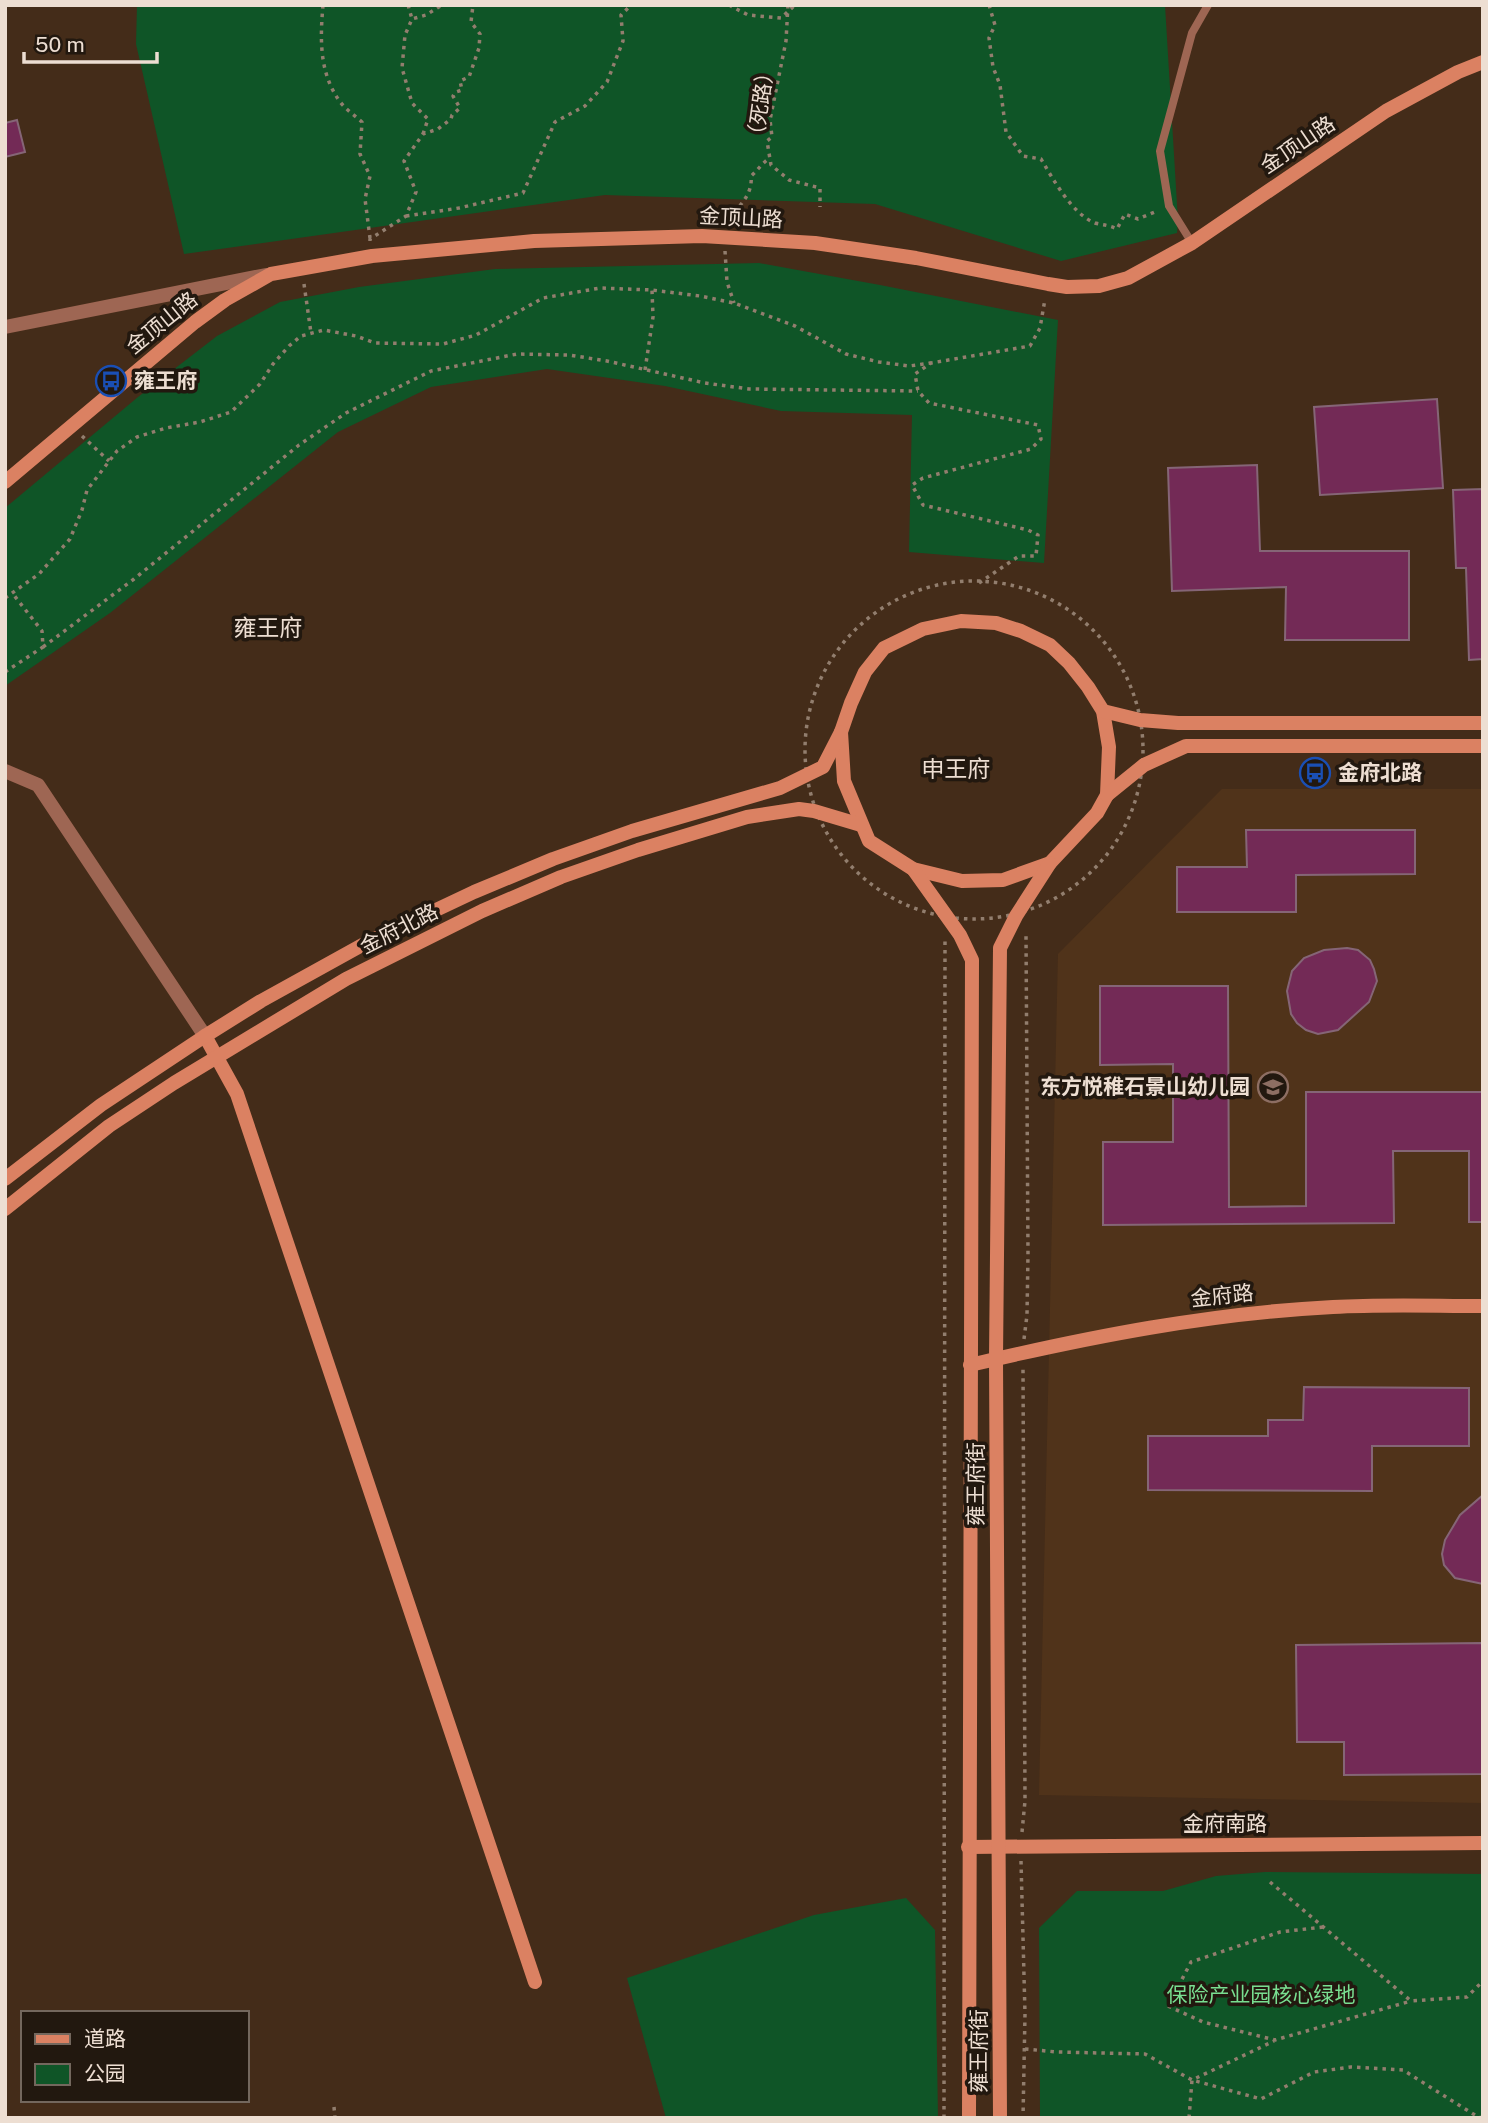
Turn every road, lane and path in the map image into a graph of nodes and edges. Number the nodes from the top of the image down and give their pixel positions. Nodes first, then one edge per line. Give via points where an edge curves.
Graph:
1 (323, 5) edge
2 (408, 5) edge
3 (442, 5) edge
4 (473, 5) edge
5 (631, 5) edge
6 (685, 5) edge
7 (698, 5) edge
8 (729, 5) edge
9 (788, 5) edge
10 (795, 5) edge
11 (989, 5) edge
12 (1208, 5) edge
13 (788, 13) junction
14 (412, 19) junction
15 (1483, 62) edge
16 (423, 134) junction
17 (770, 158) junction
18 (1169, 206) junction
19 (820, 207) dead end
20 (406, 216) junction
21 (729, 219) dead end
22 (724, 237) junction
23 (370, 239) junction
24 (1192, 243) junction
25 (372, 257) junction
26 (301, 269) junction
27 (271, 274) junction
28 (1048, 284) junction
29 (652, 290) junction
30 (734, 303) junction
31 (5, 327) edge
32 (312, 333) junction
33 (931, 363) junction
34 (645, 370) junction
35 (918, 391) junction
36 (71, 426) junction
37 (109, 461) junction
38 (5, 482) edge
39 (978, 584) junction
40 (13, 594) junction
41 (5, 598) edge
42 (44, 647) junction
43 (5, 672) edge
44 (1103, 711) junction
45 (1140, 720) junction
46 (1483, 723) edge
47 (841, 732) junction
48 (1483, 746) edge
49 (1144, 765) junction
50 (5, 771) edge
51 (806, 775) junction
52 (1107, 795) junction
53 (814, 811) junction
54 (862, 825) junction
55 (1050, 863) junction
56 (913, 869) junction
57 (1037, 907) junction
58 (1016, 916) junction
59 (1032, 917) dead end
60 (945, 922) junction
61 (1028, 927) dead end
62 (945, 939) dead end
63 (205, 1036) junction
64 (216, 1056) junction
65 (5, 1179) edge
66 (5, 1209) edge
67 (1483, 1306) edge
68 (1023, 1352) junction
69 (996, 1359) junction
70 (970, 1365) junction
71 (1483, 1843) edge
72 (999, 1846) junction
73 (1021, 1846) junction
74 (968, 1847) junction
75 (1270, 1882) dead end
76 (1323, 1927) junction
77 (1483, 1980) edge
78 (536, 1982) dead end
79 (1411, 2001) junction
80 (1275, 2040) junction
81 (1024, 2049) junction
82 (1192, 2080) junction
83 (334, 2107) dead end
84 (335, 2118) edge
85 (944, 2118) edge
86 (969, 2118) edge
87 (1000, 2118) edge
88 (1023, 2118) edge
89 (1189, 2118) edge
90 (1483, 2118) edge

1 - 23 path via 320,38 325,75 341,103 362,122 360,154 370,176 365,199
2 - 14 path
3 - 14 path
4 - 16 path via 471,22 480,34 479,48 469,77 460,80 461,90 453,96 460,108 438,129
5 - 20 path via 621,15 623,41 607,82 585,106 555,122 523,193
6 - 7 path
8 - 13 path via 748,15 780,18
9 - 13 path, （死路）
10 - 13 path
11 - 18 path via 995,25 989,38 1006,132 1023,156 1041,159 1061,193 1094,222 1117,229 1125,215 1138,219
12 - 18 lane via 1192,33 1160,151
13 - 17 path, （死路） via 770,121 772,137 767,141
14 - 16 path via 405,35 402,68 412,103 428,119
15 - 24 main road, 金顶山路 via 1386,111
16 - 20 path via 404,161 416,192
17 - 19 path, （死路） via 789,180 820,188
17 - 21 path via 751,176 747,197
18 - 24 lane
20 - 23 path
22 - 25 main road, 金顶山路 via 534,241
22 - 28 main road, 金顶山路 via 815,243
22 - 30 path via 727,282
23 - 25 path
24 - 28 main road, 金顶山路 via 1128,278 1099,286
25 - 26 main road, 金顶山路
26 - 27 main road, 金顶山路
26 - 32 path
27 - 31 street
27 - 36 main road, 金顶山路 via 195,322
28 - 33 path via 1040,328 1030,346
29 - 30 path
29 - 32 path via 600,288 543,298 477,335 443,344 375,343 341,332
29 - 34 path
30 - 33 path via 795,326 846,354 909,366
32 - 37 path via 289,346 231,412 137,437
33 - 35 path via 915,374
34 - 35 path via 749,389
34 - 42 path via 569,355 517,354 431,371 404,383 346,413 299,445
35 - 39 path via 929,403 1038,425 1041,439 1031,449 923,478 912,485 923,505 1038,535 1036,555 1019,555
36 - 37 path
36 - 38 main road, 金顶山路
37 - 40 path via 87,490 70,539 39,574
39 - 45 path via 1056,602 1109,645 1131,688
39 - 51 path via 942,584 886,604 842,636 817,677 803,725
40 - 41 path
40 - 42 path via 42,631
42 - 43 path
44 - 45 main road
44 - 47 main road, 金府北路 via 1069,663 1050,645 996,623 961,621 923,629 884,648 865,672
44 - 52 main road via 1109,747
45 - 46 main road
45 - 49 path
47 - 51 main road, 金府北路 via 823,767
47 - 54 main road via 844,781
48 - 49 main road via 1186,746
49 - 52 main road
49 - 57 path via 1140,797 1112,852 1065,895
50 - 63 street via 38,785
51 - 53 path
51 - 63 main road, 金府北路 via 780,788 632,831 474,892 364,944
52 - 55 main road, 雍王府街 via 1097,813
53 - 54 main road, 金府北路
53 - 60 path via 840,855 907,902
53 - 64 main road, 金府北路 via 747,817 561,877 346,979
54 - 56 main road via 869,841
55 - 56 main road via 1003,880 962,881
55 - 58 main road, 雍王府街
56 - 60 main road, 雍王府街
57 - 58 path
57 - 59 path
58 - 60 path
58 - 69 main road, 雍王府街 via 1000,948
60 - 70 main road, 雍王府街 via 960,935 972,960
61 - 68 path via 1024,937 1028,1266
62 - 85 path, 雍王府街
63 - 64 main road
63 - 65 main road, 金府北路 via 101,1104
64 - 66 main road, 金府北路 via 109,1126
64 - 78 main road via 237,1094
67 - 68 main road, 金府路 via 1334,1307 1264,1313 1178,1322
68 - 69 main road, 金府路
68 - 73 path via 1025,1801
69 - 70 main road, 金府路
69 - 72 main road, 雍王府街
70 - 74 main road, 雍王府街
71 - 73 main road, 金府南路
72 - 73 main road, 金府南路
72 - 74 main road, 金府南路
72 - 87 main road, 雍王府街
73 - 81 path
74 - 86 main road, 雍王府街
75 - 76 path
76 - 79 path
76 - 80 path via 1280,1932 1191,1962 1168,2006 1203,2022
77 - 79 path via 1467,1997
79 - 80 path
80 - 82 path
81 - 82 path via 1145,2054
81 - 88 path
82 - 89 path
82 - 90 path via 1261,2099 1314,2072 1351,2067 1402,2070
83 - 84 path

